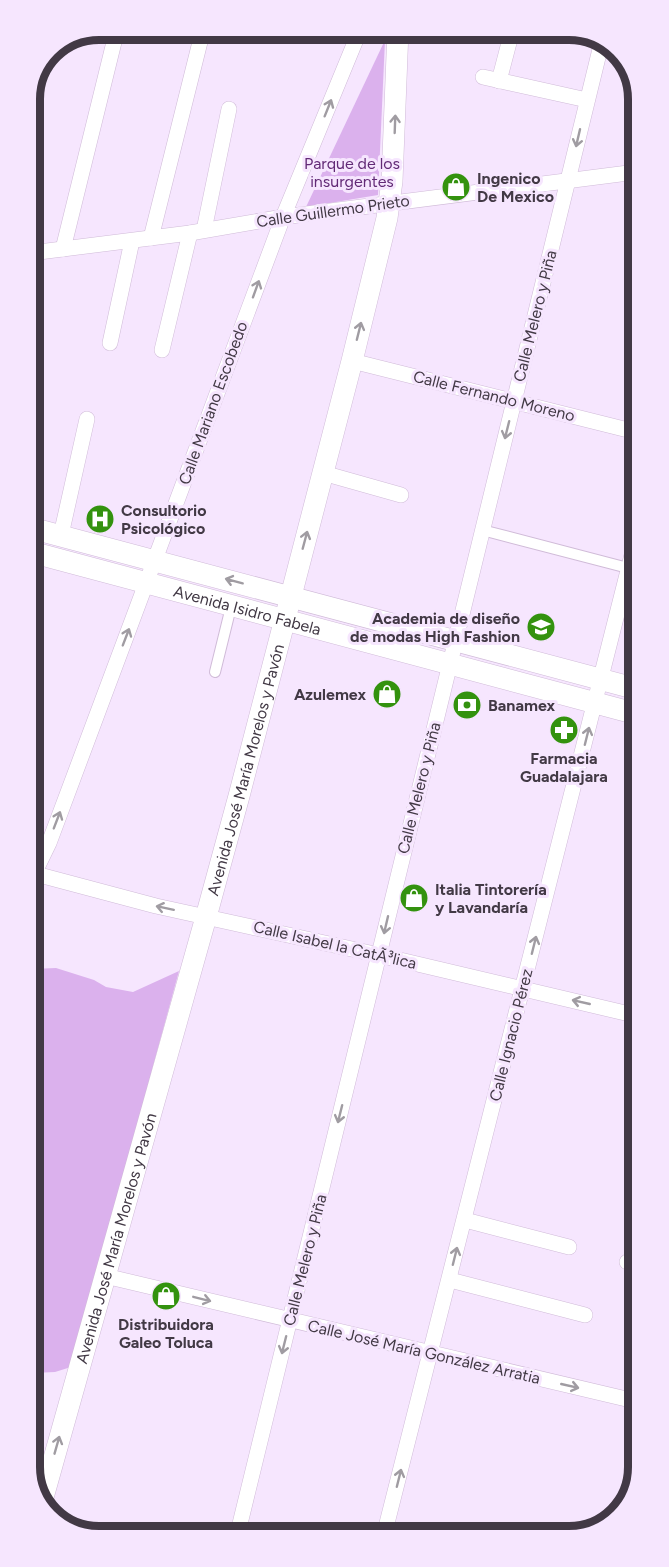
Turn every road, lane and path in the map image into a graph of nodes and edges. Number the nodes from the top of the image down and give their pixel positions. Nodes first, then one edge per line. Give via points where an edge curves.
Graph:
1 (115, 40) edge
2 (200, 40) edge
3 (356, 41) edge
4 (398, 41) edge
5 (510, 41) edge
6 (600, 49) edge
7 (483, 77) dead end
8 (499, 81) junction
9 (587, 100) junction
10 (229, 109) dead end
11 (628, 173) edge
12 (568, 181) junction
13 (390, 203) junction
14 (283, 217) junction
15 (197, 232) junction
16 (152, 238) junction
17 (132, 241) junction
18 (63, 249) junction
19 (41, 252) edge
20 (110, 342) dead end
21 (162, 350) dead end
22 (352, 361) junction
23 (514, 402) junction
24 (87, 419) dead end
25 (628, 430) edge
26 (323, 474) junction
27 (400, 495) dead end
28 (482, 530) junction
29 (41, 531) edge
30 (61, 536) junction
31 (41, 555) edge
32 (154, 560) junction
33 (628, 567) joint
34 (146, 584) junction
35 (291, 597) junction
36 (231, 607) junction
37 (285, 621) junction
38 (455, 641) junction
39 (449, 664) junction
40 (215, 672) dead end
41 (601, 679) junction
42 (628, 686) edge
43 (595, 703) junction
44 (628, 712) edge
45 (40, 859) edge
46 (40, 877) edge
47 (206, 917) junction
48 (379, 955) junction
49 (523, 988) junction
50 (628, 1008) edge
51 (465, 1220) junction
52 (569, 1246) dead end
53 (105, 1276) junction
54 (450, 1280) junction
55 (585, 1315) dead end
56 (290, 1320) junction
57 (431, 1354) junction
58 (628, 1399) edge
59 (45, 1490) edge
60 (239, 1526) edge
61 (386, 1526) edge

1 - 18 street
2 - 16 street
14 -> 3 street, Calle Mariano Escobedo
13 -> 4 main road, Avenida José María Morelos y Pavón
5 - 8 street
6 - 9 street, Calle Melero y Piña
7 - 8 street
8 - 9 street
9 -> 12 street, Calle Melero y Piña
10 - 15 street
11 - 12 street, Calle Guillermo Prieto
12 - 13 street, Calle Guillermo Prieto
12 - 23 street, Calle Melero y Piña
13 - 14 street, Calle Guillermo Prieto
22 -> 13 main road, Avenida José María Morelos y Pavón
14 - 15 street, Calle Guillermo Prieto
32 -> 14 street, Calle Mariano Escobedo
15 - 16 street, Calle Guillermo Prieto
15 - 21 street
16 - 17 street, Calle Guillermo Prieto
17 - 18 street, Calle Guillermo Prieto
17 - 20 street
18 - 19 street, Calle Guillermo Prieto
22 - 23 street, Calle Fernando Moreno
22 - 26 main road, Avenida José María Morelos y Pavón
23 - 25 street, Calle Fernando Moreno
23 -> 28 street, Calle Melero y Piña
24 - 30 street
26 - 27 street
35 -> 26 main road, Avenida José María Morelos y Pavón
28 - 33 street
28 - 38 street, Calle Melero y Piña
29 - 30 main road, Avenida Isidro Fabela
30 - 32 main road, Avenida Isidro Fabela
31 - 34 main road, Avenida Isidro Fabela
32 - 34 street, Calle Mariano Escobedo
35 -> 32 main road, Avenida Isidro Fabela
33 - 41 street, Calle Ignacio Pérez
34 - 36 main road, Avenida Isidro Fabela
45 -> 34 street, Calle Mariano Escobedo
35 - 37 main road, Avenida José María Morelos y Pavón
35 - 38 main road, Avenida Isidro Fabela
36 - 37 main road, Avenida Isidro Fabela
36 - 40 street
37 - 39 main road, Avenida Isidro Fabela
37 - 47 main road, Avenida José María Morelos y Pavón
38 - 39 street, Calle Melero y Piña
38 - 41 main road, Avenida Isidro Fabela
39 - 43 main road, Avenida Isidro Fabela
39 -> 48 street, Calle Melero y Piña
41 - 42 main road, Avenida Isidro Fabela
41 - 43 street, Calle Ignacio Pérez
43 - 44 main road, Avenida Isidro Fabela
49 -> 43 street, Calle Ignacio Pérez
47 -> 46 street, Calle Isabel la CatÃ³lica
47 - 48 street, Calle Isabel la CatÃ³lica
47 - 53 main road, Avenida José María Morelos y Pavón
48 - 49 street, Calle Isabel la CatÃ³lica
48 -> 56 street, Calle Melero y Piña
50 -> 49 street, Calle Isabel la CatÃ³lica
49 - 51 street, Calle Ignacio Pérez
51 - 52 street
54 -> 51 street, Calle Ignacio Pérez
53 -> 56 street, Calle José María González Arratia
59 -> 53 main road, Avenida José María Morelos y Pavón
54 - 55 street
54 - 57 street, Calle Ignacio Pérez
56 - 57 street, Calle José María González Arratia
56 -> 60 street, Calle Melero y Piña
57 -> 58 street, Calle José María González Arratia
61 -> 57 street, Calle Ignacio Pérez

